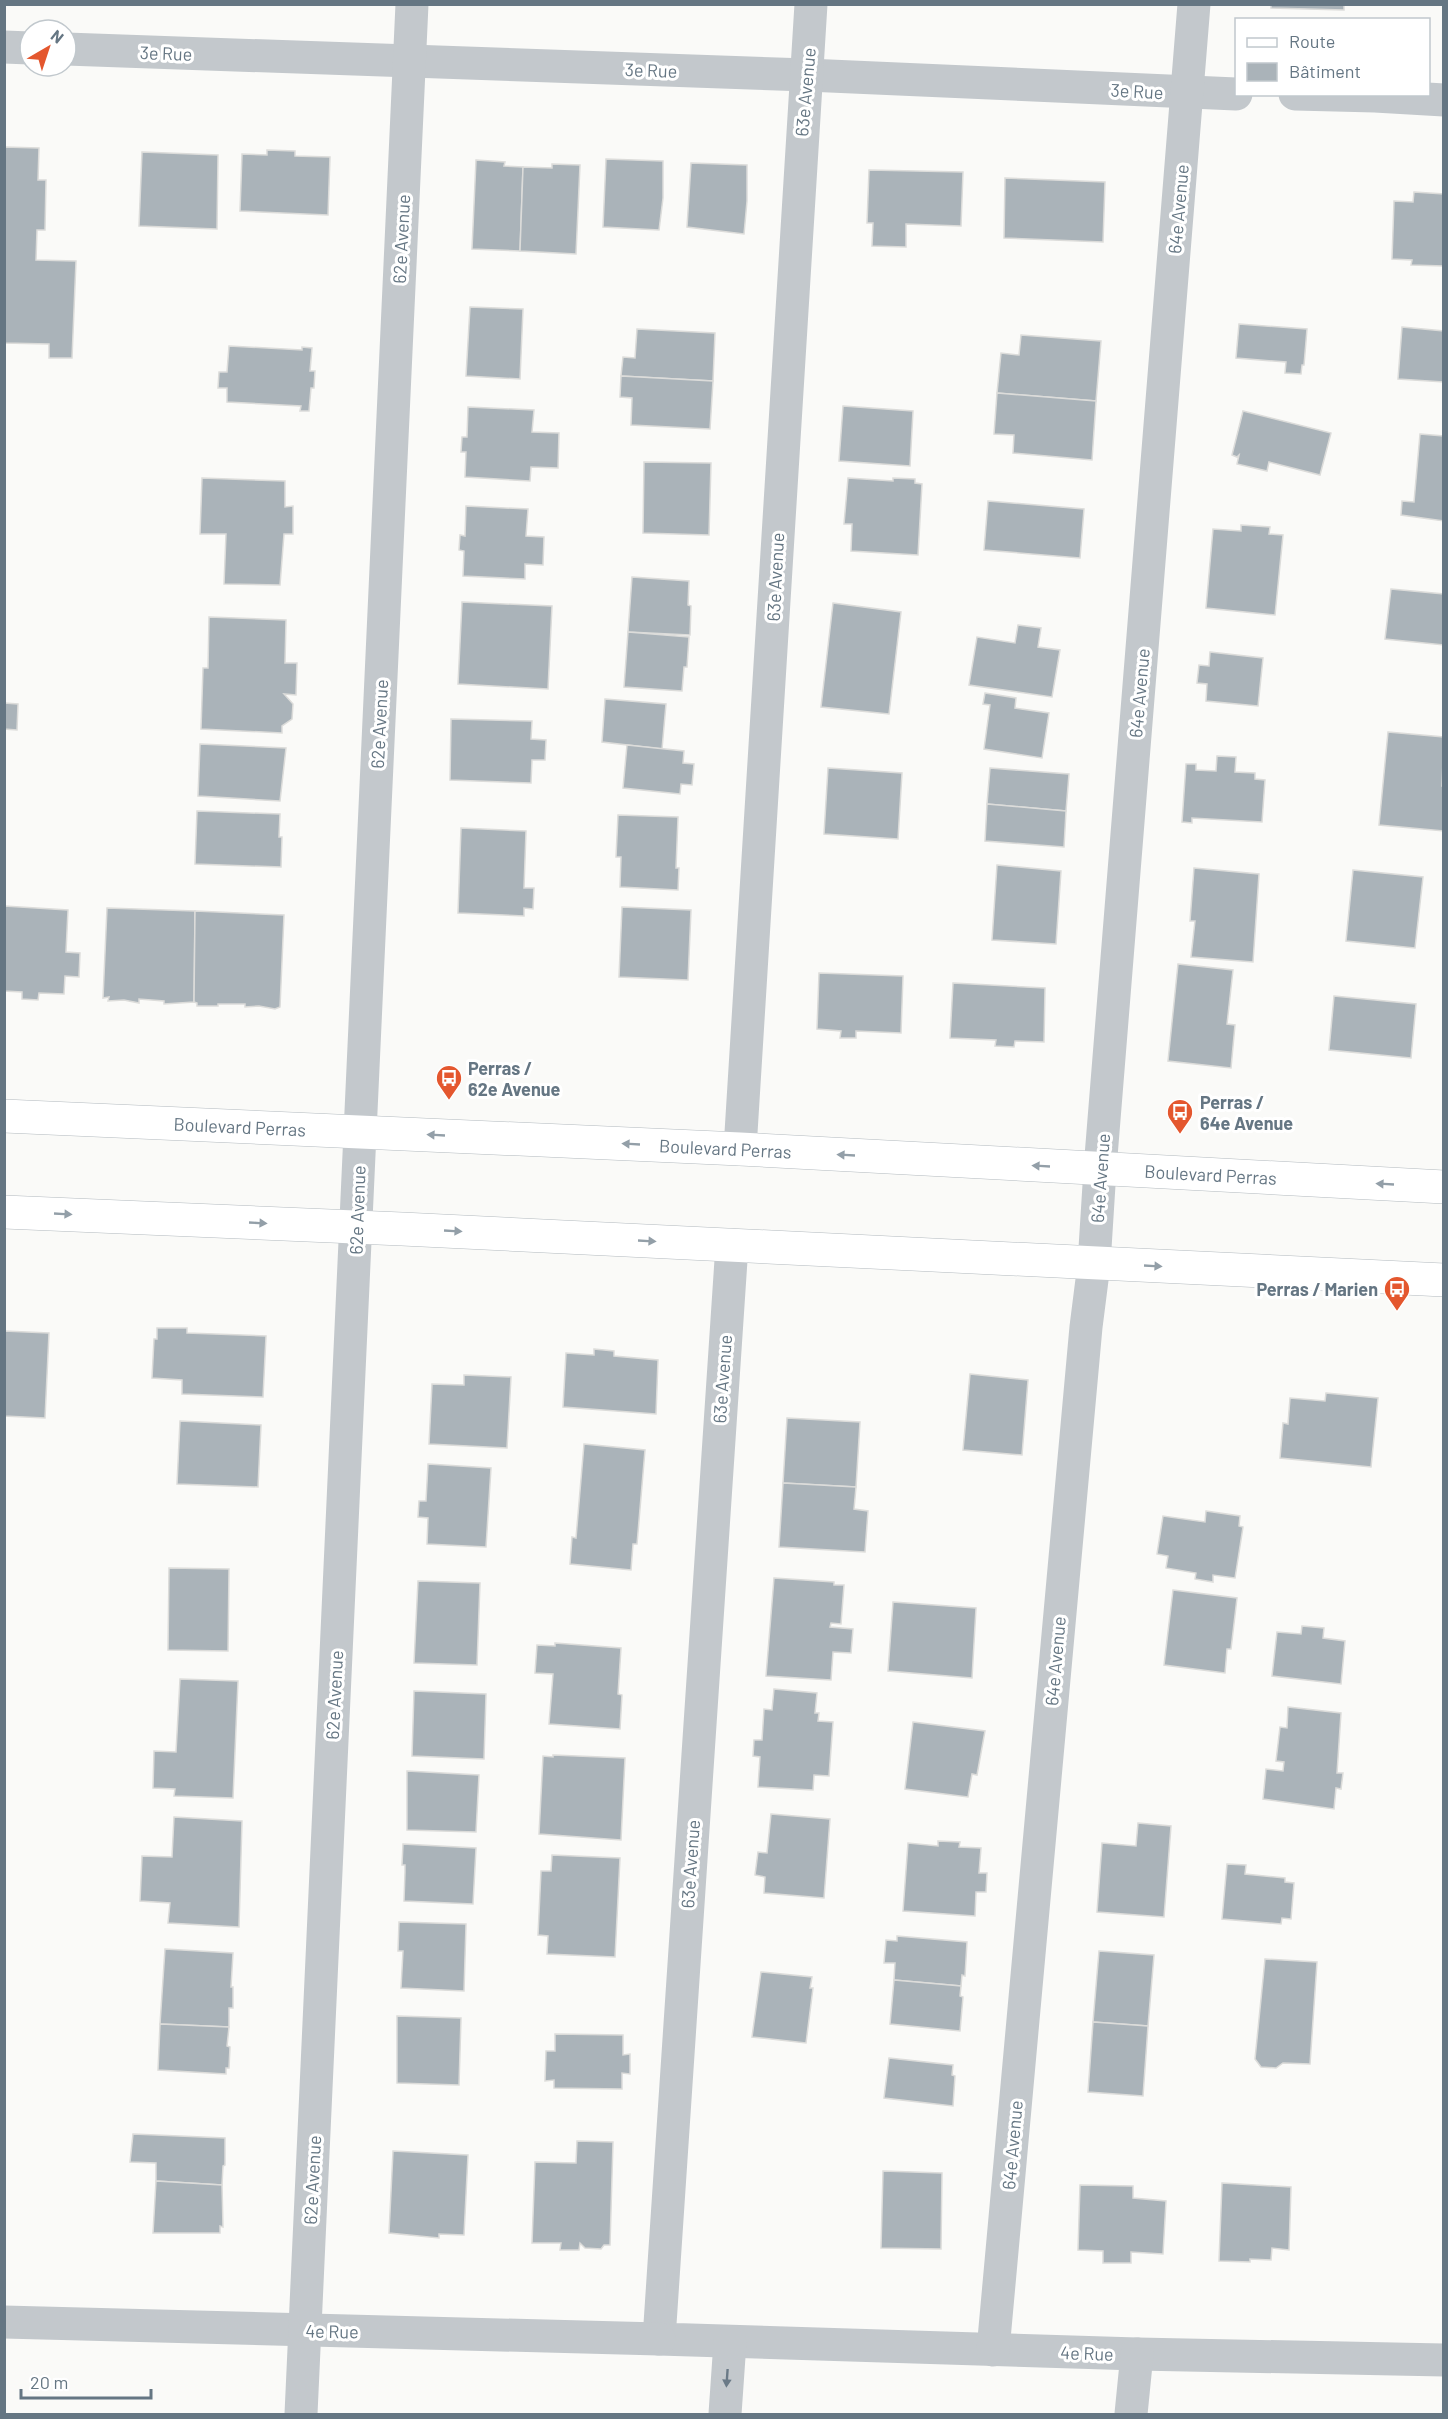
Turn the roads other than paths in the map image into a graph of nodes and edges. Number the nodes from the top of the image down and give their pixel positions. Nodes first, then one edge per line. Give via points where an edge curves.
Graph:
1 (412, 4) edge
2 (811, 4) edge
3 (1194, 4) edge
4 (78, 49) edge
5 (409, 61) junction
6 (807, 75) junction
7 (1186, 93) junction
8 (1235, 94) edge
9 (1376, 96) edge
10 (1443, 100) edge
11 (4, 1116) edge
12 (360, 1133) junction
13 (740, 1149) junction
14 (1100, 1169) junction
15 (1443, 1187) edge
16 (4, 1212) edge
17 (356, 1227) junction
18 (732, 1245) junction
19 (1094, 1264) junction
20 (1443, 1280) edge
21 (4, 2322) edge
22 (304, 2330) junction
23 (659, 2339) junction
24 (730, 2342) junction
25 (993, 2350) junction
26 (1137, 2354) junction
27 (1443, 2360) edge
28 (301, 2415) edge
29 (725, 2415) edge
30 (1131, 2415) edge

1 - 5 street, 62e Avenue
2 - 6 street, 63e Avenue
3 - 7 street, 64e Avenue
4 - 5 street, 3e Rue
5 - 6 street, 3e Rue
5 - 12 street, 62e Avenue
6 - 7 street, 3e Rue
6 - 13 street, 63e Avenue
7 - 8 street, 3e Rue
7 - 14 street, 64e Avenue
9 - 10 street
11 - 12 main road, Boulevard Perras
13 -> 12 main road, Boulevard Perras
12 - 17 street, 62e Avenue
14 -> 13 main road, Boulevard Perras
15 -> 14 main road, Boulevard Perras
14 - 19 street, 64e Avenue
16 -> 17 main road
17 -> 18 main road
17 - 22 street, 62e Avenue
18 - 19 main road
18 - 23 street, 63e Avenue
19 -> 20 main road
19 - 25 street, 64e Avenue
21 - 22 street, 4e Rue
22 - 23 street, 4e Rue
22 - 28 street, 62e Avenue
23 - 24 street
24 - 25 street, 4e Rue
24 -> 29 street
25 - 26 street, 4e Rue
26 - 27 street, 4e Rue
26 - 30 street

